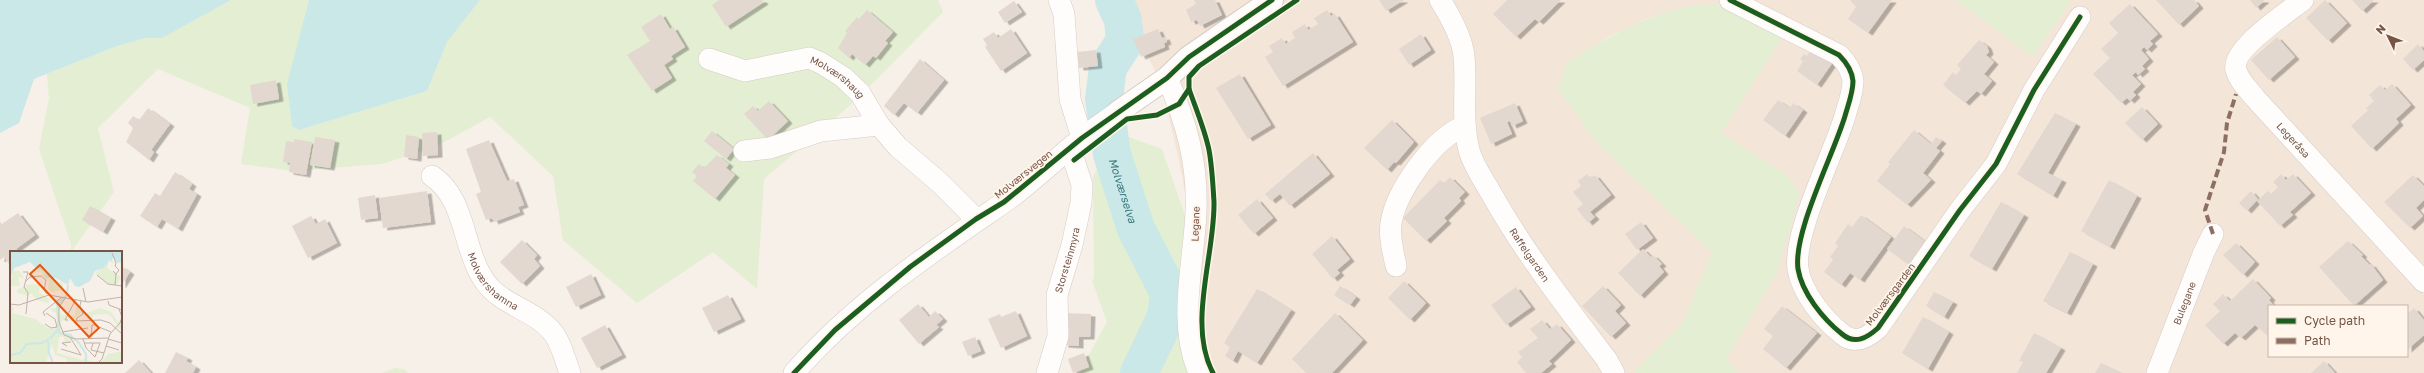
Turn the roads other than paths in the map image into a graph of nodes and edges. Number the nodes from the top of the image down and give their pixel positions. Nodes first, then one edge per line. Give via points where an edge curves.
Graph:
1 (1059, 0) edge
2 (1272, 0) edge
3 (1440, 0) edge
4 (1730, 0) edge
5 (2303, 0) edge
6 (2080, 17) dead end
7 (709, 59) dead end
8 (1167, 78) junction
9 (1118, 112) joint
10 (879, 125) junction
11 (1465, 126) junction
12 (1082, 138) junction
13 (744, 151) dead end
14 (432, 176) dead end
15 (976, 219) junction
16 (2213, 234) dead end
17 (1396, 266) dead end
18 (2424, 282) edge
19 (570, 373) edge
20 (794, 373) edge
21 (1047, 373) edge
22 (1199, 373) edge
23 (1614, 373) edge
24 (2157, 373) edge

1 - 12 street via 1064,14 1070,99
2 - 8 street, Molværsvegen via 1190,57
3 - 11 street, Raffelgarden via 1456,31 1464,55
4 - 6 street, Molværsgarden via 1839,55 1852,74 1850,97 1799,244 1797,258 1802,283 1823,315 1845,336 1861,340 1878,328 1960,210 1996,164 2034,90
5 - 18 street, Legeråsa via 2244,48 2235,62 2240,80
7 - 10 street, Molværshaug via 745,71 809,58 843,77 860,93
8 - 9 street, Molværsvegen
8 - 22 street, Legane via 1179,104 1192,147 1196,208 1188,330 1192,357
9 - 12 street, Molværsvegen
10 - 13 street via 821,131 770,148
10 - 15 street, Molværshaug via 898,147 940,183
11 - 17 street via 1440,140 1428,152 1398,201 1391,223 1390,240
11 - 23 street, Raffelgarden via 1469,150 1500,209 1536,265
12 - 15 street, Molværsvegen via 1004,202
12 - 21 street, Storsteinmyra via 1081,203 1057,295 1058,336
14 - 19 street, Molværshamna via 447,188 458,211 475,264 485,282 504,300 532,315 553,333 560,344
15 - 20 street, Molværsvegen via 863,305
16 - 24 street, Bulegane

